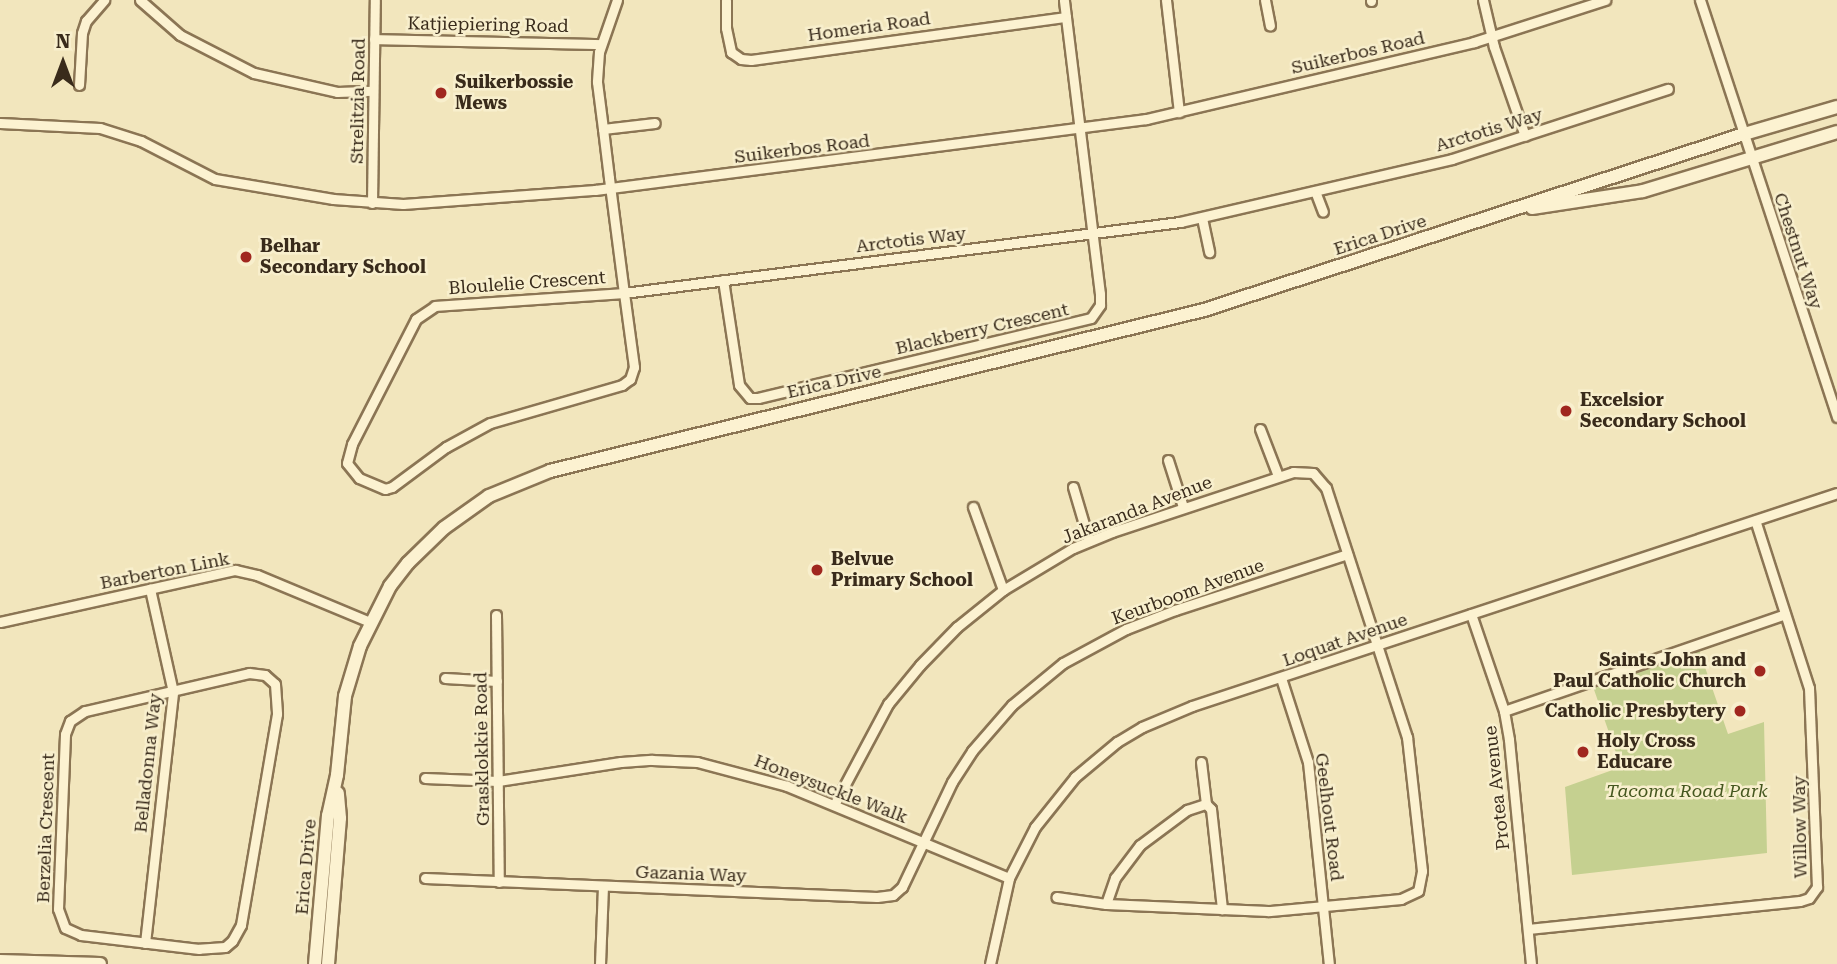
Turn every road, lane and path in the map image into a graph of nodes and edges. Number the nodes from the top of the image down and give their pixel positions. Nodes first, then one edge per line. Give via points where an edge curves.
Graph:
1 (104, 0) edge
2 (139, 0) edge
3 (375, 0) edge
4 (617, 0) edge
5 (726, 0) edge
6 (1064, 0) edge
7 (1166, 0) edge
8 (1265, 0) edge
9 (1483, 0) edge
10 (1605, 0) edge
11 (1700, 0) edge
12 (1066, 17) junction
13 (1270, 26) dead end
14 (1493, 37) junction
15 (374, 39) junction
16 (601, 44) junction
17 (79, 85) dead end
18 (1668, 89) dead end
19 (373, 91) junction
20 (1837, 107) edge
21 (1179, 112) junction
22 (0, 123) edge
23 (655, 123) dead end
24 (603, 129) junction
25 (1080, 129) junction
26 (1837, 132) edge
27 (1744, 134) junction
28 (1525, 136) junction
29 (1751, 157) junction
30 (611, 189) junction
31 (1315, 191) junction
32 (372, 203) junction
33 (1323, 212) dead end
34 (1508, 212) junction
35 (1202, 218) junction
36 (1092, 233) junction
37 (1209, 252) dead end
38 (723, 280) junction
39 (624, 293) junction
40 (1837, 417) edge
41 (1261, 429) dead end
42 (1168, 460) dead end
43 (1278, 477) junction
44 (1073, 487) dead end
45 (1837, 493) edge
46 (973, 507) dead end
47 (1183, 508) junction
48 (1755, 520) junction
49 (1089, 541) junction
50 (1347, 554) junction
51 (149, 589) junction
52 (1003, 590) junction
53 (1471, 614) junction
54 (1785, 614) junction
55 (496, 615) dead end
56 (0, 622) edge
57 (370, 622) junction
58 (1377, 645) junction
59 (445, 678) dead end
60 (1281, 678) junction
61 (497, 681) junction
62 (173, 692) junction
63 (1504, 711) junction
64 (1201, 762) dead end
65 (337, 775) junction
66 (425, 778) dead end
67 (498, 781) junction
68 (1206, 804) junction
69 (834, 805) junction
70 (922, 841) junction
71 (425, 878) dead end
72 (1009, 878) junction
73 (499, 882) junction
74 (603, 886) junction
75 (1056, 897) dead end
76 (1107, 904) junction
77 (1324, 907) junction
78 (1222, 909) junction
79 (1528, 929) junction
80 (145, 943) junction
81 (0, 961) edge
82 (100, 964) edge
83 (315, 964) edge
84 (328, 964) edge
85 (600, 964) edge
86 (990, 964) edge
87 (1329, 964) edge
88 (1531, 964) edge

1 - 17 street via 82,33
2 - 19 street via 180,35 254,73 337,92
3 - 15 street, Strelitzia Road
4 - 16 street, Bloulelie Crescent
5 - 12 street, Homeria Road via 731,52 751,60
6 - 12 street, Blackberry Crescent
7 - 21 street
8 - 13 street
9 - 14 street
10 - 14 street, Suikerbos Road
11 - 27 street, Chestnut Way
12 - 25 street, Blackberry Crescent
14 - 21 street, Suikerbos Road
14 - 28 street
15 - 16 street, Katjiepiering Road
15 - 19 street, Strelitzia Road
16 - 24 street, Bloulelie Crescent via 597,82
18 - 28 street, Arctotis Way
19 - 32 street, Strelitzia Road
20 - 27 main road, Erica Drive
21 - 25 street, Suikerbos Road
22 - 32 street, Suikerbos Road via 100,128 141,141 227,183
23 - 24 street
24 - 30 street, Bloulelie Crescent
25 - 30 street, Suikerbos Road
25 - 36 street, Blackberry Crescent
26 - 29 main road, Erica Drive
27 - 29 street, Chestnut Way
27 - 34 main road, Erica Drive
28 - 31 street, Arctotis Way via 1452,159
29 - 34 main road, Erica Drive via 1643,191
29 - 40 street, Chestnut Way
30 - 32 street, Suikerbos Road
30 - 39 street, Bloulelie Crescent
31 - 33 street
31 - 35 street, Arctotis Way
34 - 57 main road, Erica Drive via 1141,328 535,475 489,496 444,528 408,563
35 - 36 street, Arctotis Way
35 - 37 street
36 - 38 street, Arctotis Way
36 - 38 street, Blackberry Crescent via 1100,305 1091,318 758,398 745,394 739,385
38 - 39 street, Arctotis Way
39 - 39 street, Bloulelie Crescent via 634,367 622,385 489,423 446,447 392,487 375,486 350,470 347,463 352,444 425,309
41 - 43 street
42 - 47 street
43 - 47 street, Jakaranda Avenue
43 - 50 street, Jakaranda Avenue via 1313,472 1326,488
44 - 49 street
45 - 48 street, Loquat Avenue
46 - 52 street
47 - 49 street, Jakaranda Avenue
48 - 53 street, Loquat Avenue
48 - 54 street, Willow Way
49 - 52 street, Jakaranda Avenue
50 - 58 street
50 - 70 street, Keurboom Avenue via 1175,610 1126,629 1063,663 1012,705 972,751
51 - 56 street, Barberton Link
51 - 57 street, Barberton Link via 235,570
51 - 62 street, Belladonna Way
52 - 69 street, Jakaranda Avenue via 957,627 896,694
53 - 58 street, Loquat Avenue
53 - 63 street, Protea Avenue
54 - 63 street
54 - 79 street, Willow Way via 1804,665 1812,713 1819,879 1813,894 1800,901
55 - 61 street, Grasklokkie Road
57 - 65 main road, Erica Drive via 345,696
58 - 60 street, Loquat Avenue
58 - 77 street via 1407,737 1421,884 1408,898
59 - 61 street
60 - 72 street, Loquat Avenue via 1192,706 1117,742 1057,796
60 - 77 street, Geelhout Road via 1308,762
61 - 67 street, Grasklokkie Road
62 - 80 street, Belladonna Way
62 - 80 street, Berzelia Crescent via 85,710 74,716 65,734 59,918 70,932
62 - 80 street, Berzelia Crescent via 249,673 265,676 278,691 277,714 237,934 217,949
63 - 79 street, Protea Avenue
64 - 68 street
65 - 83 main road, Erica Drive via 328,816
65 - 84 main road, Erica Drive via 340,818
66 - 67 street, Honeysuckle Walk
67 - 69 street, Honeysuckle Walk via 621,762 685,761 757,776
67 - 73 street, Grasklokkie Road
68 - 76 street via 1187,810 1140,845 1115,878
68 - 78 street via 1212,809
69 - 70 street, Honeysuckle Walk
70 - 72 street, Honeysuckle Walk
70 - 74 street, Gazania Way via 902,887 892,895
71 - 73 street, Gazania Way
72 - 86 street, Loquat Avenue
73 - 74 street, Gazania Way
74 - 85 street
75 - 76 street
76 - 78 street
77 - 78 street
77 - 87 street, Geelhout Road
79 - 88 street, Protea Avenue
81 - 82 main road

